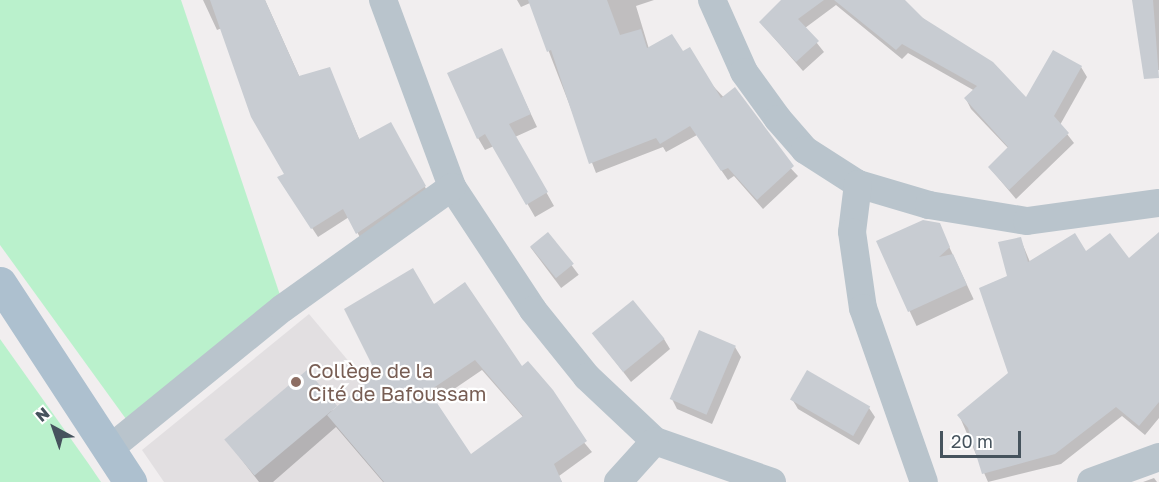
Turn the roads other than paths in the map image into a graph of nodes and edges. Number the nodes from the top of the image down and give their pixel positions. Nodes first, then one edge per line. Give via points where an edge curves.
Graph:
1 (382, 0) edge
2 (712, 0) edge
3 (858, 184) junction
4 (452, 187) junction
5 (1159, 202) edge
6 (0, 283) edge
7 (655, 441) junction
8 (108, 450) junction
9 (1159, 457) edge
10 (130, 482) edge
11 (618, 482) edge
12 (772, 482) edge
13 (924, 482) edge
14 (1091, 482) edge

1 - 4 street
2 - 3 street via 744,72 778,119 805,150
3 - 5 street via 929,206 1027,221
3 - 13 street via 852,232 863,308
4 - 7 street via 532,310 587,377
4 - 8 street via 284,308
6 - 8 main road
7 - 11 street
7 - 12 street
8 - 10 main road
9 - 14 street

